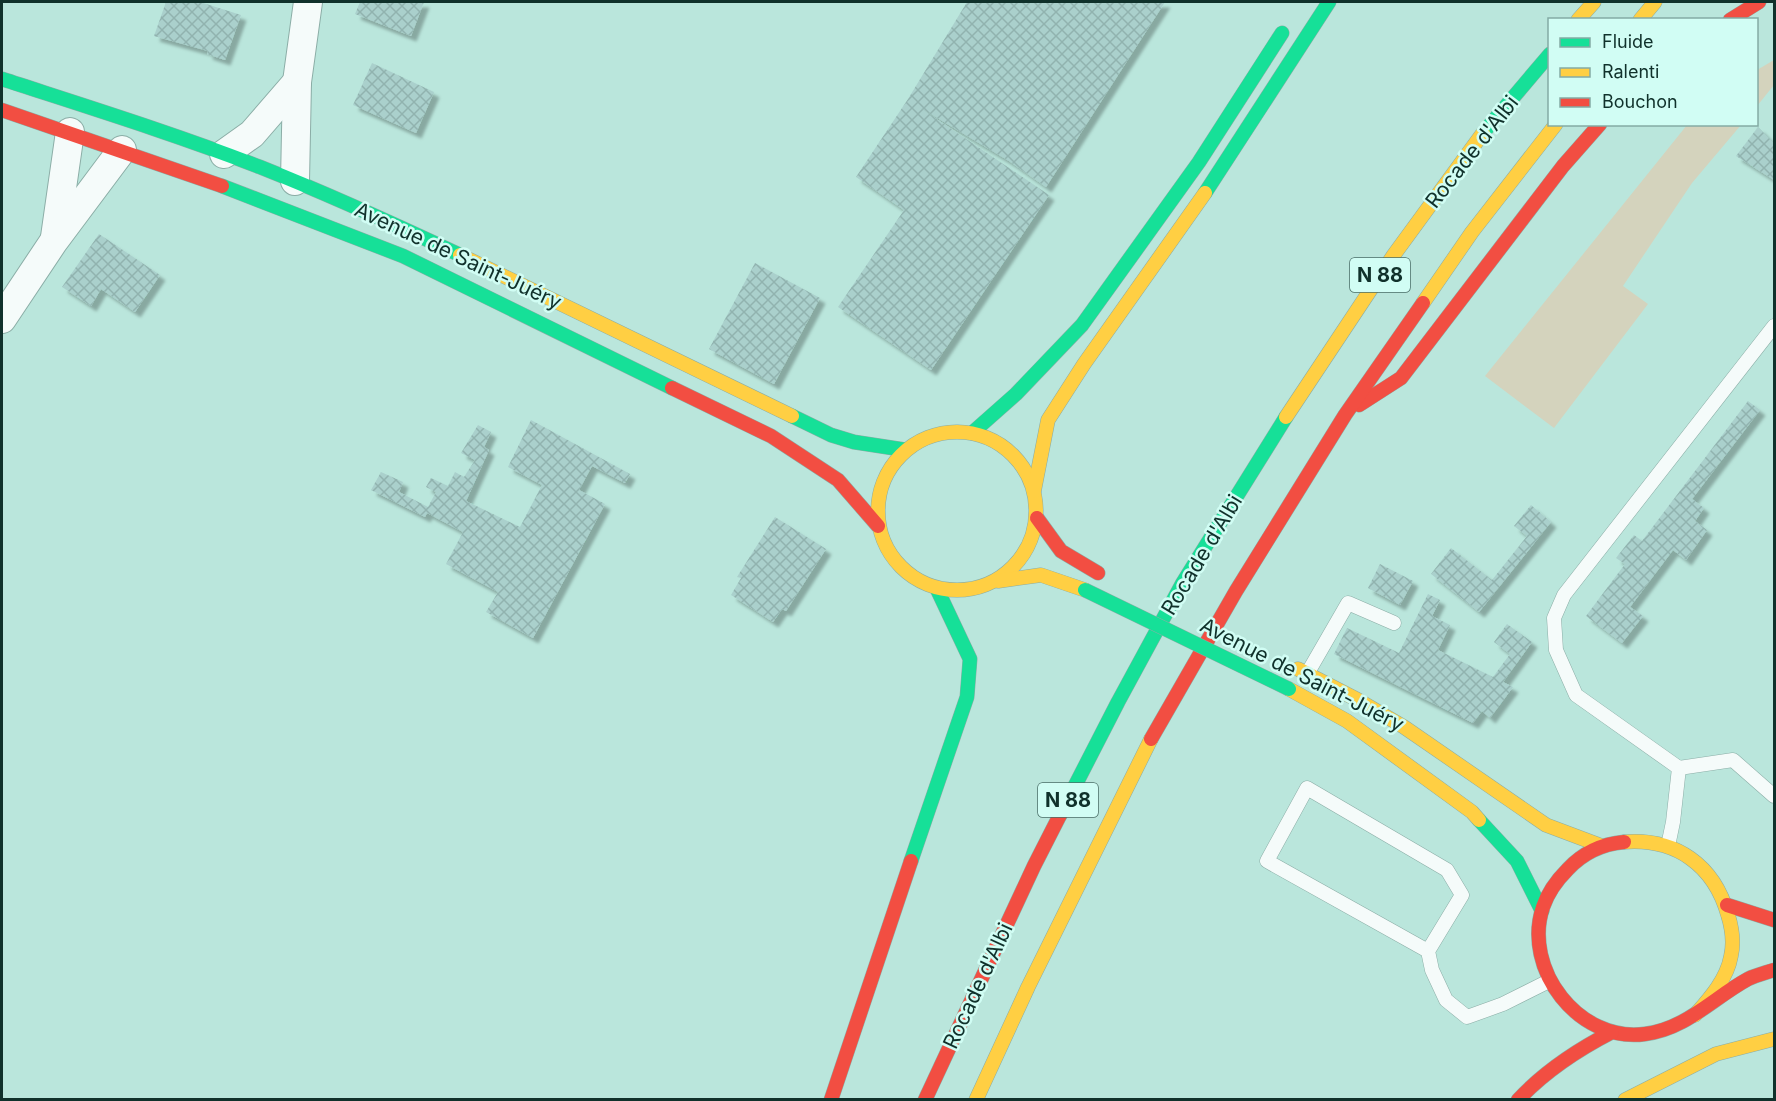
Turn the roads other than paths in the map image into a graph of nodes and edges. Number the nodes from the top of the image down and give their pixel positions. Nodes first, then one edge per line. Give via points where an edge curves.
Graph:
1 (308, 2) edge
2 (1329, 2) edge
3 (1593, 2) edge
4 (1655, 2) edge
5 (1760, 2) edge
6 (1580, 18) edge
7 (1642, 18) edge
8 (1733, 18) edge
9 (1288, 25) dead end
10 (1548, 56) edge
11 (2, 79) edge
12 (297, 82) junction
13 (2, 110) edge
14 (1554, 126) edge
15 (1598, 126) edge
16 (70, 132) junction
17 (122, 150) junction
18 (224, 154) junction
19 (295, 181) junction
20 (54, 241) junction
21 (2, 319) edge
22 (1774, 326) edge
23 (1345, 415) junction
24 (972, 433) junction
25 (906, 450) junction
26 (1034, 491) junction
27 (1037, 518) junction
28 (878, 526) junction
29 (1103, 575) dead end
30 (998, 581) junction
31 (937, 589) junction
32 (1161, 603) dead end
33 (1182, 613) dead end
34 (1394, 623) dead end
35 (1203, 624) dead end
36 (1224, 634) dead end
37 (1297, 669) joint
38 (1679, 768) junction
39 (1774, 796) edge
40 (1602, 846) junction
41 (1668, 846) junction
42 (1727, 904) junction
43 (1542, 911) junction
44 (1774, 920) edge
45 (1428, 951) junction
46 (1774, 970) edge
47 (1549, 981) junction
48 (1695, 1015) junction
49 (1612, 1032) junction
50 (1774, 1039) edge
51 (831, 1100) edge
52 (925, 1100) edge
53 (976, 1100) edge
54 (1518, 1100) edge
55 (1625, 1100) edge

1 - 12 street
2 - 26 main road via 1247,131 1048,420
3 - 6 main road
4 - 7 main road
5 - 8 main road
9 - 24 main road via 1199,162 1082,325
10 - 52 main road, Rocade d'Albi / N 88 via 1483,133 1393,256 1308,382 1182,584 1034,866
11 - 18 main road, Avenue de Saint-Juéry
12 - 18 street via 252,134
12 - 19 street
13 - 16 main road, Avenue de Saint-Juéry
14 - 23 main road, N 88 via 1472,232
15 - 23 main road via 1563,166 1401,378
16 - 17 main road, Avenue de Saint-Juéry
16 - 20 street
17 - 20 street
17 - 28 main road, Avenue de Saint-Juéry via 269,202 403,256 760,430 838,480
18 - 19 main road, Avenue de Saint-Juéry
19 - 25 main road, Avenue de Saint-Juéry via 416,234 831,435
20 - 21 street
22 - 38 lane via 1564,595 1554,618 1556,650 1576,696
23 - 53 main road, N 88 via 1236,591 1149,742
24 - 25 main road via 926,437
24 - 26 main road via 994,440 1012,453 1026,470
25 - 28 main road via 888,471 878,497
26 - 27 main road
27 - 29 main road via 1061,551
27 - 30 main road via 1025,554
28 - 31 main road via 898,566
30 - 31 main road via 978,589
30 - 43 main road, bridge via 1041,574 1085,591 1347,721 1472,812 1517,861
31 - 51 main road via 970,659 967,697
32 - 33 main road, Avenue de Saint-Juéry
34 - 37 lane via 1348,603
35 - 36 main road, Avenue de Saint-Juéry
37 - 40 main road, Avenue de Saint-Juéry via 1404,727 1546,825
38 - 39 lane via 1733,760
38 - 41 lane
40 - 41 main road via 1635,840
40 - 43 main road via 1575,861 1555,883
41 - 42 main road via 1693,860 1714,879
42 - 44 main road
42 - 48 main road via 1733,934 1730,965 1716,993
43 - 47 main road via 1538,935
45 - 45 lane via 1462,895 1447,870 1307,788 1267,861
45 - 47 lane via 1446,1000 1467,1017
46 - 48 main road via 1749,979
47 - 49 main road via 1564,1004 1586,1021
48 - 49 main road via 1670,1029 1641,1035
49 - 54 main road via 1578,1048 1530,1085
50 - 55 main road via 1716,1054

